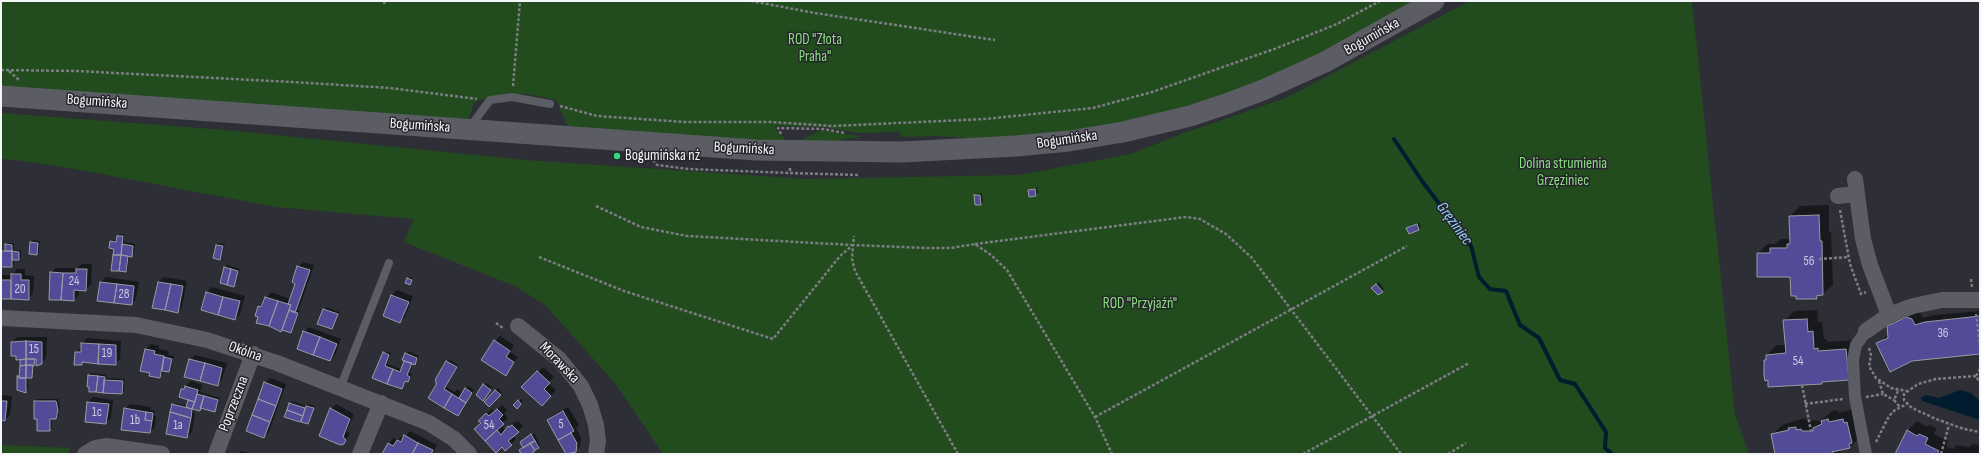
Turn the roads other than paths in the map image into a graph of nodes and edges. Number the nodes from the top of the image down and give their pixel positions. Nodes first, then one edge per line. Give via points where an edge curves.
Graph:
1 (1434, 1) edge
2 (1, 96) edge
3 (550, 104) road end
4 (469, 130) junction
5 (1838, 196) dead end
6 (389, 262) dead end
7 (1977, 304) edge
8 (1889, 315) junction
9 (1, 318) edge
10 (518, 326) dead end
11 (1867, 338) joint
12 (253, 354) junction
13 (340, 388) junction
14 (381, 403) junction
15 (1866, 453) edge
16 (85, 454) edge
17 (162, 454) edge
18 (216, 454) edge
19 (360, 454) edge
20 (470, 454) edge
21 (596, 454) edge

1 - 4 street, Bogumińska via 1338,56 1263,90 1190,116 1149,127 1069,141 957,150 791,151
2 - 4 street, Bogumińska
3 - 4 lane via 512,97 490,100
5 - 8 street via 1856,187 1867,253
6 - 13 lane
7 - 8 street via 1942,300
8 - 11 street
9 - 12 street, Okólna via 136,325 185,334
10 - 21 street, Morawska via 559,359 581,386 596,425
11 - 15 street via 1856,345 1853,372
12 - 13 street, Okólna
12 - 18 street, Poprzeczna
13 - 14 street, Okólna
14 - 19 street
14 - 20 street, Okólna via 443,431
16 - 17 street via 95,448 106,446

